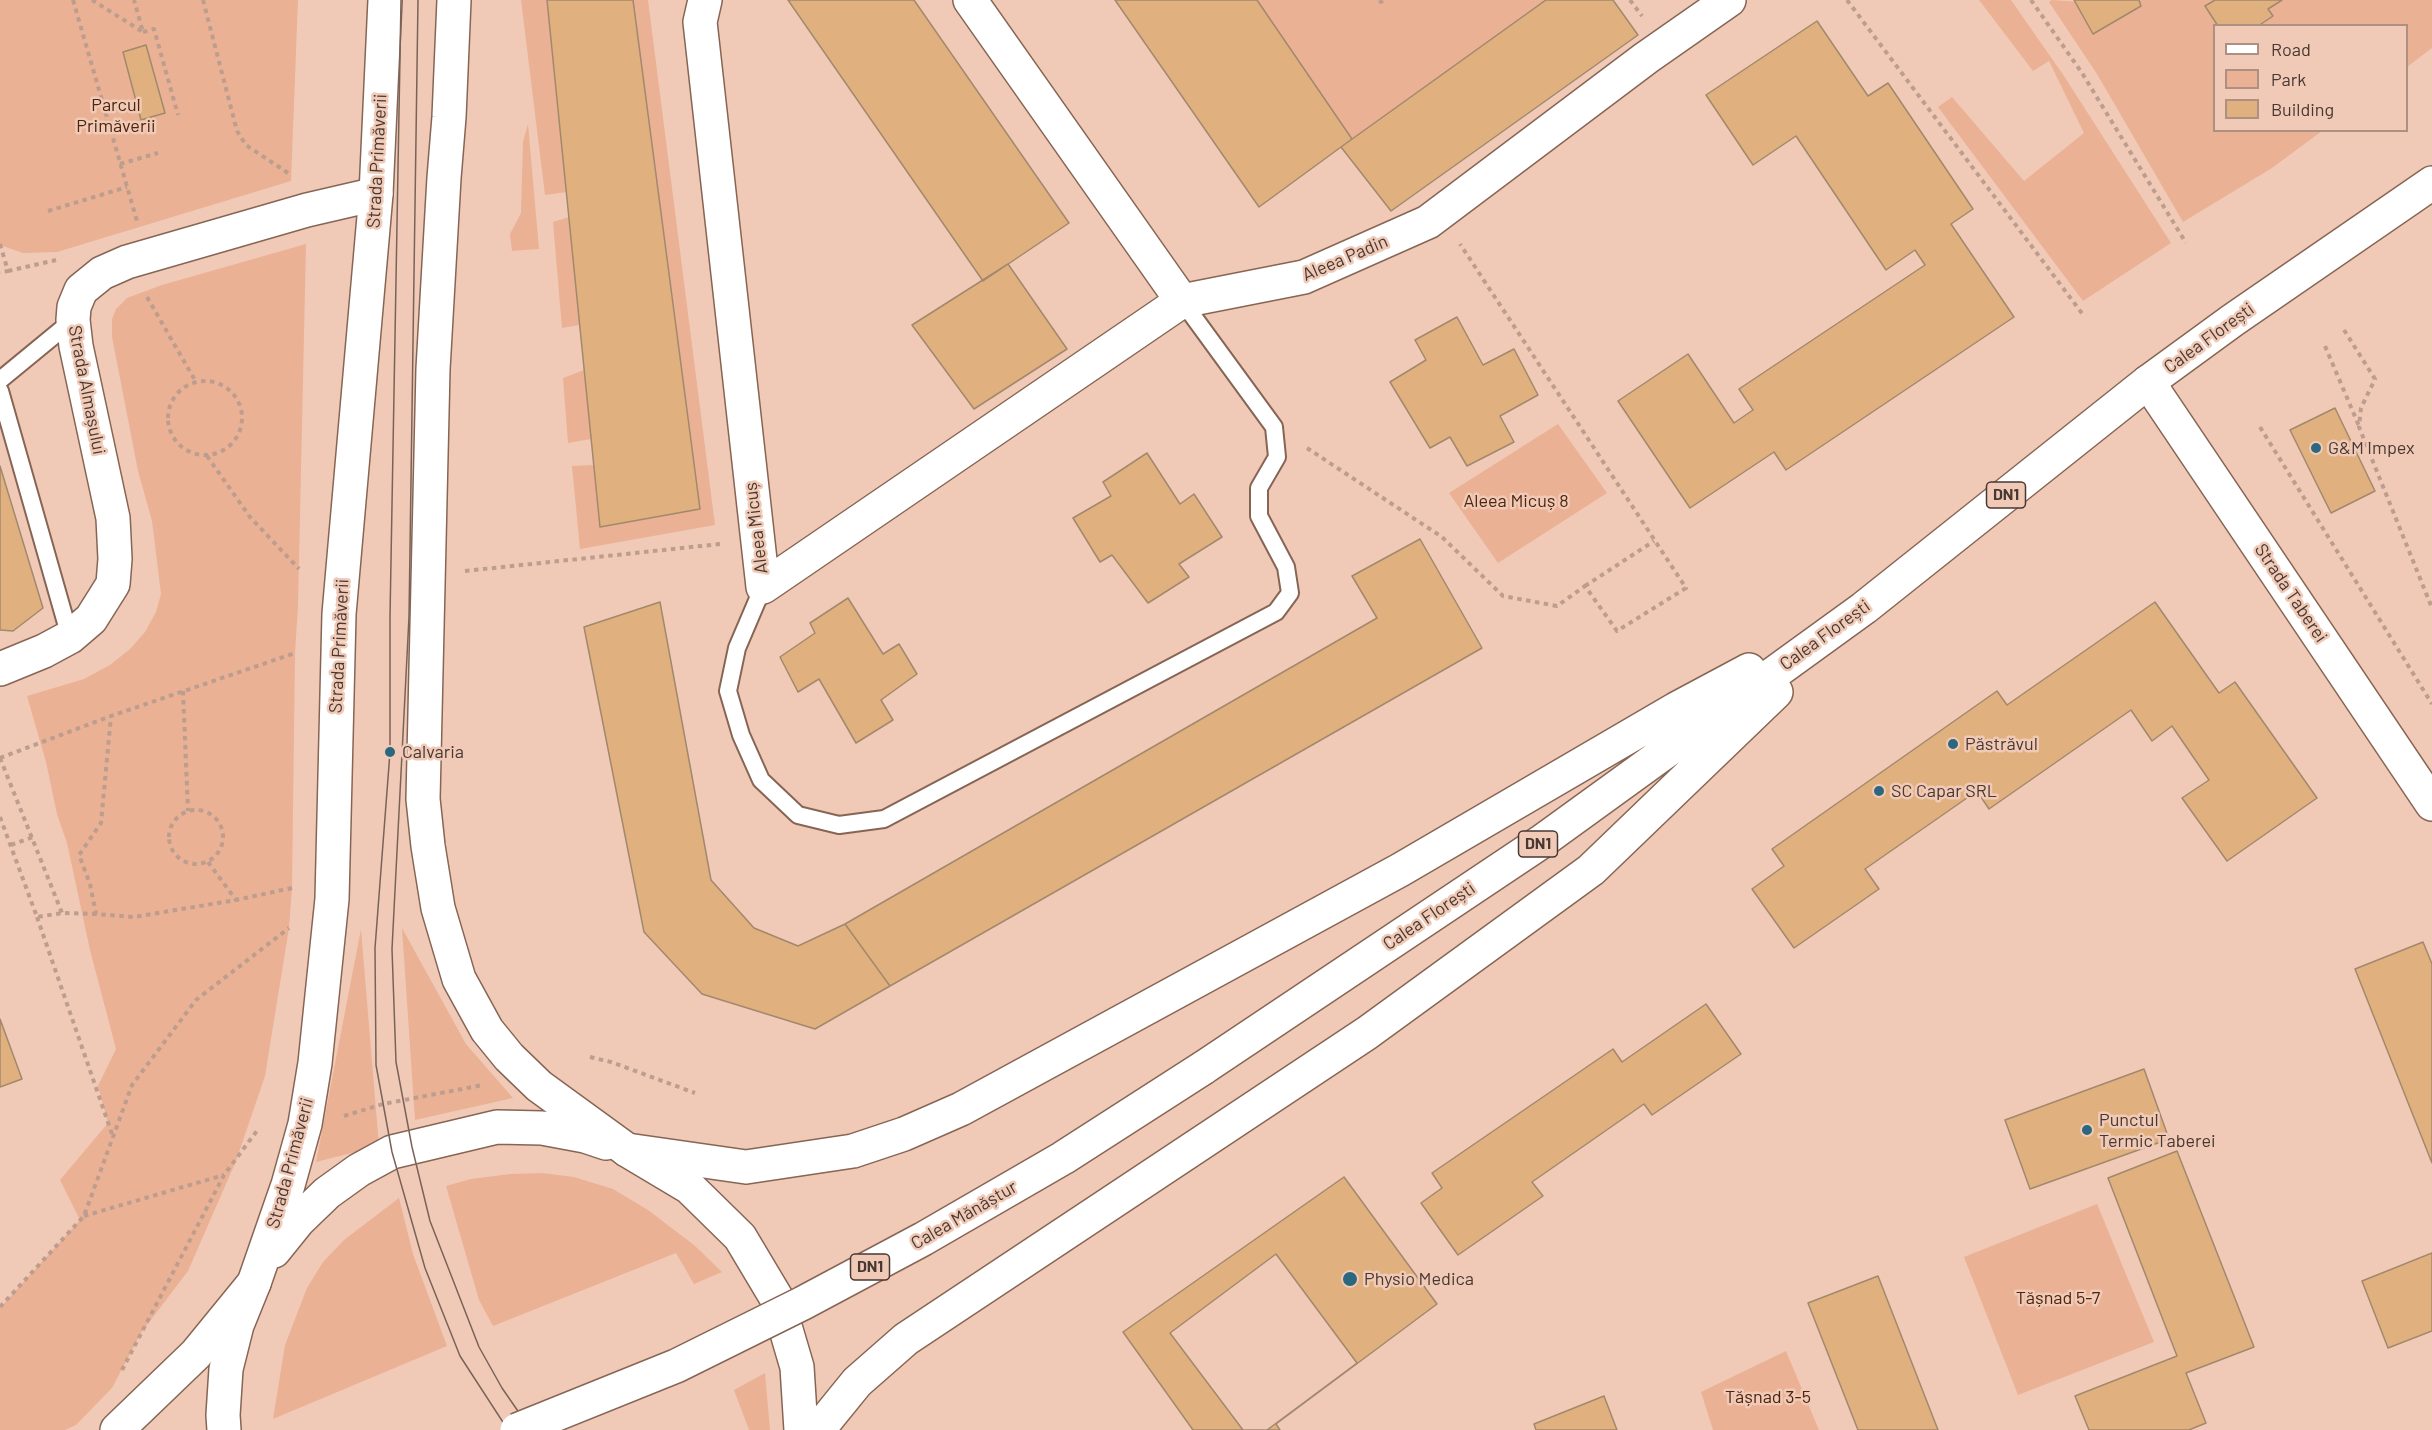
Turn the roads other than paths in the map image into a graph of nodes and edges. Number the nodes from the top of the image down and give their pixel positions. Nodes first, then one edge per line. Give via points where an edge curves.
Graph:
1 (385, 0) edge
2 (454, 0) edge
3 (705, 0) edge
4 (970, 0) edge
5 (1729, 0) edge
6 (2432, 183) edge
7 (376, 194) junction
8 (1182, 301) junction
9 (73, 320) junction
10 (0, 380) edge
11 (2148, 382) junction
12 (0, 391) edge
13 (763, 587) junction
14 (1864, 608) junction
15 (70, 637) junction
16 (0, 669) edge
17 (2432, 804) edge
18 (1203, 1068) joint
19 (627, 1150) junction
20 (254, 1283) junction
21 (117, 1430) edge
22 (224, 1430) edge
23 (517, 1430) edge
24 (801, 1430) edge
25 (818, 1430) edge

1 - 7 main road, Strada Primăverii
2 - 19 main road, Strada Primăverii via 434,369 423,799 428,846 449,949 463,987 487,1030 539,1086
3 - 13 main road, Aleea Micuș via 700,22
4 - 8 main road
5 - 8 main road, Aleea Padin via 1428,222 1304,278
6 - 11 main road, Calea Florești / DN1
7 - 9 main road, Strada Almașului via 127,262 86,284 77,298
7 - 20 main road, Strada Primăverii via 339,614 332,898 315,1062 305,1124
8 - 13 main road, Aleea Micuș
8 - 13 lane via 1274,427 1277,457 1258,488 1259,516 1286,567 1290,593 1276,612 884,819 839,825 798,815 761,780 741,735 728,691 737,648
9 - 10 lane
9 - 15 main road, Strada Almașului via 113,518 115,559 112,584 102,604 92,619
11 - 14 main road, Calea Florești / DN1
11 - 17 main road, Strada Taberei
12 - 15 lane
14 - 18 main road, Calea Florești / DN1 via 1541,842
14 - 19 main road via 1676,709 1400,870 961,1109 904,1134 853,1151 746,1167
14 - 25 main road via 1591,870 1367,1033 906,1339 857,1382
15 - 16 main road, Strada Almașului
18 - 23 main road, Calea Mănăștur / DN1, bridge via 1063,1158 813,1298 676,1366
19 - 20 main road, Strada Primăverii via 542,1128 497,1127 392,1152 327,1193 274,1250
19 - 24 main road, Strada Primăverii via 689,1187 740,1237 777,1299 797,1367
20 - 21 main road via 196,1354
20 - 22 main road, Strada Primăverii via 237,1325 226,1370

